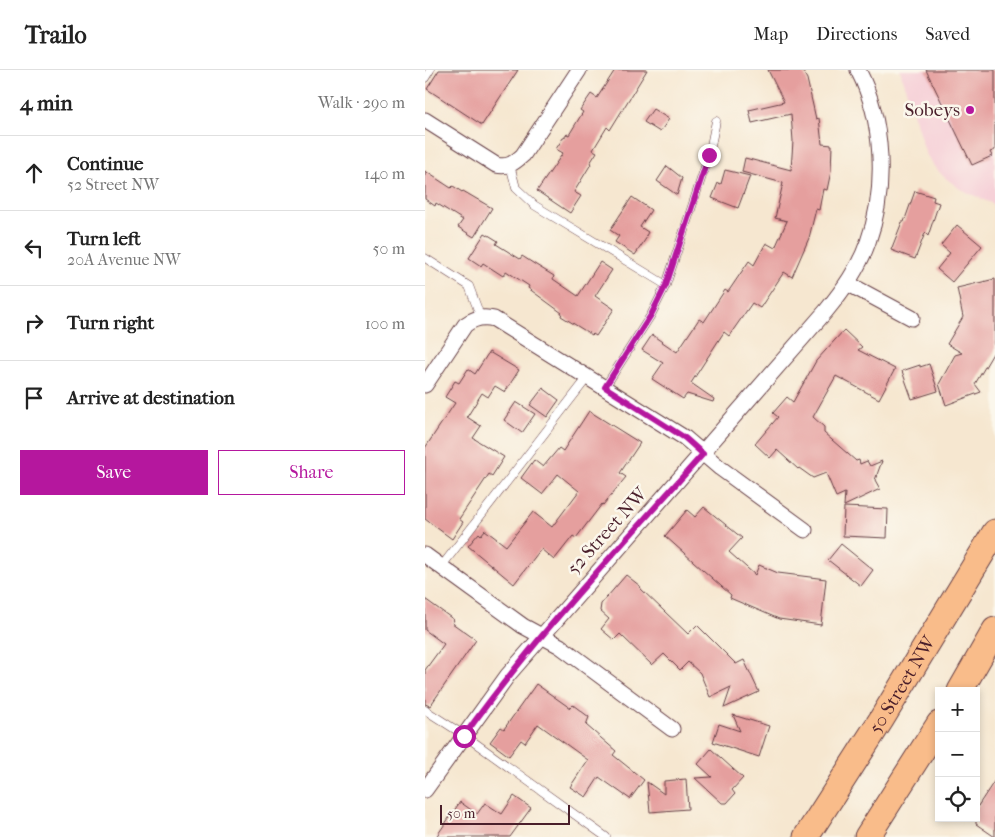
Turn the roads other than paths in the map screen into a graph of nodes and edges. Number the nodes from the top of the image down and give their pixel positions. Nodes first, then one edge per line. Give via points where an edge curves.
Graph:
1 (430, 70) edge
2 (579, 70) edge
3 (858, 70) edge
4 (425, 78) edge
5 (425, 120) edge
6 (716, 121) dead end
7 (510, 165) junction
8 (425, 258) edge
9 (847, 283) junction
10 (666, 285) junction
11 (481, 318) junction
12 (912, 318) dead end
13 (588, 376) junction
14 (425, 385) edge
15 (605, 387) junction
16 (703, 454) junction
17 (805, 530) dead end
18 (995, 532) edge
19 (425, 555) edge
20 (441, 567) junction
21 (995, 630) edge
22 (541, 636) junction
23 (962, 687) edge
24 (425, 710) edge
25 (672, 730) dead end
26 (935, 730) edge
27 (464, 736) junction
28 (425, 790) edge
29 (606, 837) edge
30 (806, 837) edge
31 (867, 837) edge

1 - 4 lane
2 - 7 street via 523,155
3 - 9 street, 52 Street NW via 876,123 880,166 876,210 868,242
5 - 7 street via 495,165
6 - 10 lane via 709,155
7 - 10 lane via 516,188 534,205
8 - 11 lane via 469,286
9 - 12 street
9 - 16 street, 52 Street NW
10 - 15 lane via 651,315
11 - 13 street via 501,322
11 - 14 street via 465,325
13 - 15 street
13 - 20 lane
15 - 16 street via 685,438
16 - 17 street
16 - 22 street, 52 Street NW
18 - 30 main road, 50 Street NW
19 - 20 street
20 - 22 street
21 - 23 main road
22 - 25 street via 560,646
22 - 27 street, 52 Street NW
24 - 27 lane
26 - 31 main road
27 - 28 street, 52 Street NW
27 - 29 lane

